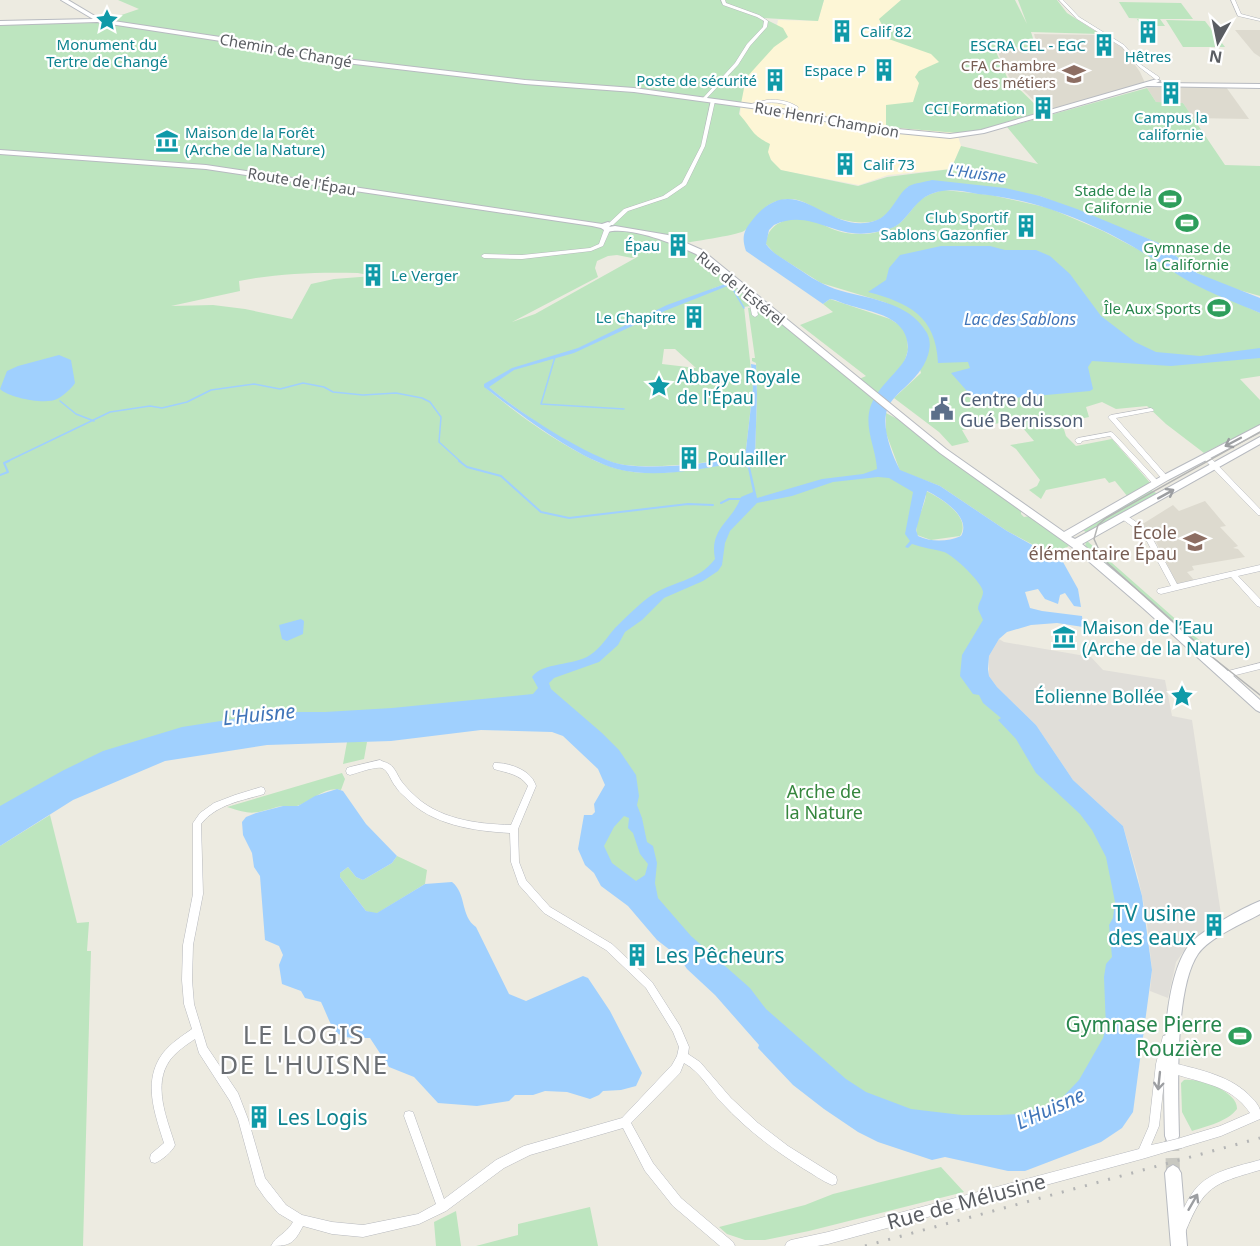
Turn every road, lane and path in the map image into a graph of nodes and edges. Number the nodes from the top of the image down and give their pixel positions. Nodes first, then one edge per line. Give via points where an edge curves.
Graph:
1 (64, 0) edge
2 (723, 0) edge
3 (1061, 0) edge
4 (1233, 0) edge
5 (1260, 20) edge
6 (99, 21) junction
7 (0, 23) edge
8 (501, 79) joint
9 (1160, 80) junction
10 (1260, 86) edge
11 (705, 99) junction
12 (713, 100) junction
13 (0, 152) edge
14 (609, 227) junction
15 (484, 256) dead end
16 (751, 295) junction
17 (755, 315) dead end
18 (1151, 410) dead end
19 (1260, 428) edge
20 (1260, 440) edge
21 (1079, 442) dead end
22 (1206, 457) junction
23 (1215, 465) junction
24 (1165, 477) junction
25 (1156, 483) junction
26 (1260, 513) edge
27 (1124, 517) junction
28 (1063, 537) junction
29 (1075, 544) junction
30 (1260, 568) edge
31 (1232, 574) junction
32 (1175, 587) junction
33 (1161, 591) dead end
34 (1260, 604) edge
35 (1260, 666) edge
36 (1224, 675) junction
37 (1260, 707) edge
38 (497, 766) dead end
39 (350, 771) dead end
40 (261, 791) dead end
41 (514, 829) junction
42 (1260, 907) edge
43 (1176, 1004) junction
44 (196, 1032) junction
45 (682, 1057) junction
46 (1173, 1068) junction
47 (1259, 1114) edge
48 (409, 1116) dead end
49 (625, 1122) junction
50 (1172, 1139) junction
51 (1142, 1154) junction
52 (156, 1158) dead end
53 (1260, 1165) edge
54 (1173, 1173) tunnel mouth
55 (832, 1179) dead end
56 (441, 1207) junction
57 (300, 1220) junction
58 (1178, 1242) edge
59 (277, 1246) edge
60 (729, 1246) edge
61 (791, 1246) edge

1 - 6 street
2 - 11 street via 724,4 758,15 766,21 765,27
3 - 9 street via 1078,18 1123,46
4 - 5 street via 1240,16
6 - 7 street
6 - 8 street, Chemin de Changé via 312,57
8 - 11 street, Rue Henri Champion
9 - 10 street, Rue Henri Champion via 1193,85
9 - 12 street, Rue Henri Champion via 982,132 959,135 877,129 759,105
11 - 12 street, Rue Henri Champion
12 - 14 street via 703,146 684,184 665,197 626,210
13 - 14 street, Route de l'Épau via 206,167
14 - 15 street via 601,245 591,249
14 - 16 street, Rue de l'Estérel via 649,233 683,244 699,252
16 - 17 street
16 - 28 street, Rue de l'Estérel via 943,451
18 - 24 street via 1111,417
19 -> 22 street
20 - 23 street
21 - 25 street via 1111,434
22 - 23 street
22 - 24 street
23 - 26 street
27 -> 23 street
24 - 25 street
25 - 28 street
27 - 29 street
27 - 32 street via 1146,532
28 - 29 street
29 - 36 street
30 - 31 street
31 - 32 street
31 - 34 street
32 - 33 street
35 - 36 street
36 - 37 street
38 - 41 street via 522,773 531,781
39 - 41 street via 388,767 401,790 433,814 474,827
40 - 44 street via 212,807 197,823 198,894 186,964
41 - 45 street via 515,862 522,882 547,910 609,947 649,985 677,1029 684,1047
42 - 43 street via 1194,949
43 - 46 street
43 -> 51 street via 1161,1064 1154,1126
44 - 52 street via 171,1049 161,1064 155,1101 170,1145
44 - 57 street via 234,1097 260,1181 282,1209
45 - 49 street via 676,1069
45 - 55 street via 692,1060 755,1129
46 - 47 street via 1235,1087
46 - 50 street
47 - 50 street, Rue de Mélusine via 1221,1131
48 - 56 street
49 - 56 street via 528,1150 500,1164
49 - 60 street via 649,1167 677,1202
50 - 51 street, Rue de Mélusine
51 - 61 street, Rue de Mélusine
58 -> 53 street via 1192,1202 1206,1184
54 - 58 street
56 - 57 street via 419,1219 363,1231
57 - 59 street via 293,1233

